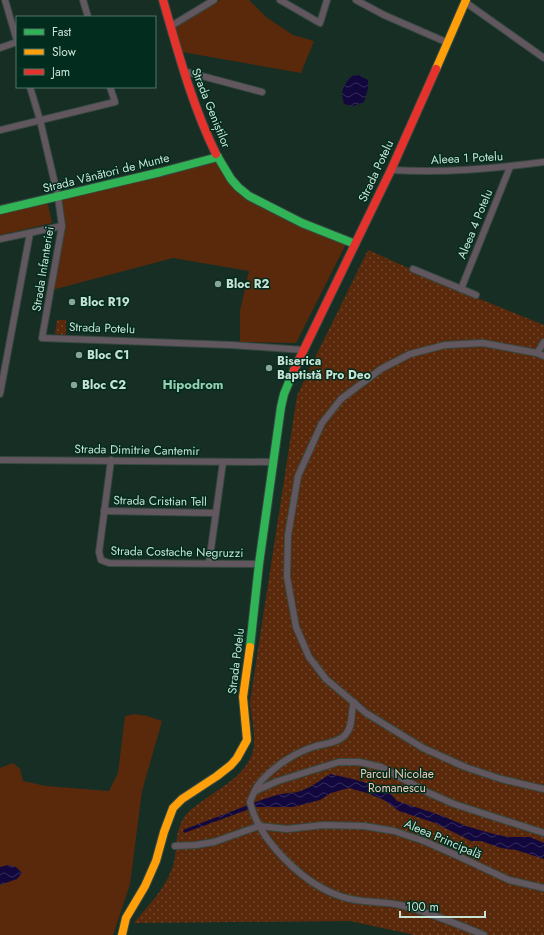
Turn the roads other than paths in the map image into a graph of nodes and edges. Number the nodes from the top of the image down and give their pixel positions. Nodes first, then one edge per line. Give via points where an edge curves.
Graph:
1 (5, 0) edge
2 (83, 0) edge
3 (163, 0) edge
4 (214, 0) edge
5 (280, 0) edge
6 (327, 0) edge
7 (356, 0) edge
8 (465, 1) edge
9 (88, 16) edge
10 (171, 26) junction
11 (16, 38) edge
12 (16, 41) edge
13 (446, 42) junction
14 (0, 48) edge
15 (544, 58) edge
16 (183, 71) junction
17 (30, 88) edge
18 (110, 88) edge
19 (262, 92) dead end
20 (40, 120) junction
21 (0, 130) edge
22 (218, 157) junction
23 (544, 162) edge
24 (510, 167) junction
25 (391, 170) junction
26 (58, 197) junction
27 (0, 210) edge
28 (62, 226) junction
29 (30, 233) junction
30 (0, 239) edge
31 (355, 244) junction
32 (413, 269) dead end
33 (461, 289) junction
34 (476, 295) dead end
35 (42, 338) joint
36 (544, 342) edge
37 (304, 350) junction
38 (537, 353) junction
39 (544, 356) edge
40 (0, 394) edge
41 (0, 460) edge
42 (111, 460) junction
43 (223, 462) junction
44 (273, 462) junction
45 (104, 511) junction
46 (216, 513) junction
47 (209, 563) junction
48 (259, 564) junction
49 (354, 702) junction
50 (544, 789) edge
51 (254, 792) junction
52 (259, 826) junction
53 (544, 832) edge
54 (175, 846) dead end
55 (544, 888) edge
56 (122, 935) edge
57 (484, 935) edge

1 - 11 street
2 - 9 street
3 - 10 main road, Strada Geniștilor
4 - 10 street
5 - 6 street via 320,23
7 - 13 street
8 - 13 main road, Strada Potelu
8 - 15 street
10 - 16 main road, Strada Geniștilor
12 - 14 street
13 - 25 main road, Strada Potelu
16 - 19 street
16 - 22 main road, Strada Geniștilor via 200,119
17 - 20 street, Strada Infanteriei
18 - 20 street via 115,102
20 - 21 street
20 - 26 street, Strada Infanteriei
22 - 26 main road, Strada Vânători de Munte
22 - 31 main road, Strada Geniștilor via 238,187 257,200 294,219
23 - 24 street, Aleea 1 Potelu
24 - 25 street, Aleea 1 Potelu via 426,172
24 - 33 street, Aleea 4 Potelu
25 - 31 main road, Strada Potelu
26 - 27 main road, Strada Vânători de Munte
26 - 28 street, Strada Infanteriei
28 - 29 street
28 - 35 street, Strada Infanteriei
29 - 30 street
29 - 40 street
31 - 37 main road, Strada Potelu
32 - 33 street
33 - 34 street
35 - 37 street, Strada Potelu
36 - 38 street
37 - 44 main road, Strada Potelu via 284,394
38 - 39 street
38 - 49 street via 483,342 445,345 410,354 381,368 341,399 322,423 298,476 288,535 287,577 296,627 309,657 326,679
41 - 42 street, Strada Dimitrie Cantemir
42 - 43 street, Strada Dimitrie Cantemir
42 - 45 street, Strada Costache Negruzzi
43 - 44 street, Strada Dimitrie Cantemir
43 - 46 street
44 - 48 main road, Strada Potelu
45 - 46 street, Strada Cristian Tell
45 - 47 street, Strada Costache Negruzzi via 99,552 101,560 105,562
46 - 47 street
47 - 48 street, Strada Costache Negruzzi
48 - 56 main road, Strada Potelu via 243,697 247,740 231,765 173,808 146,886 126,918
49 - 50 street via 366,713 423,748 465,767
49 - 51 street via 350,728 346,735 292,757 261,781
51 - 52 street via 250,802
51 - 53 street via 278,781 338,762 359,762 381,767 454,804
52 - 54 street via 214,842
52 - 55 street, Aleea Principală via 287,829 324,824 394,831 424,841 509,880
52 - 57 street via 290,864 310,882 343,898 400,905

